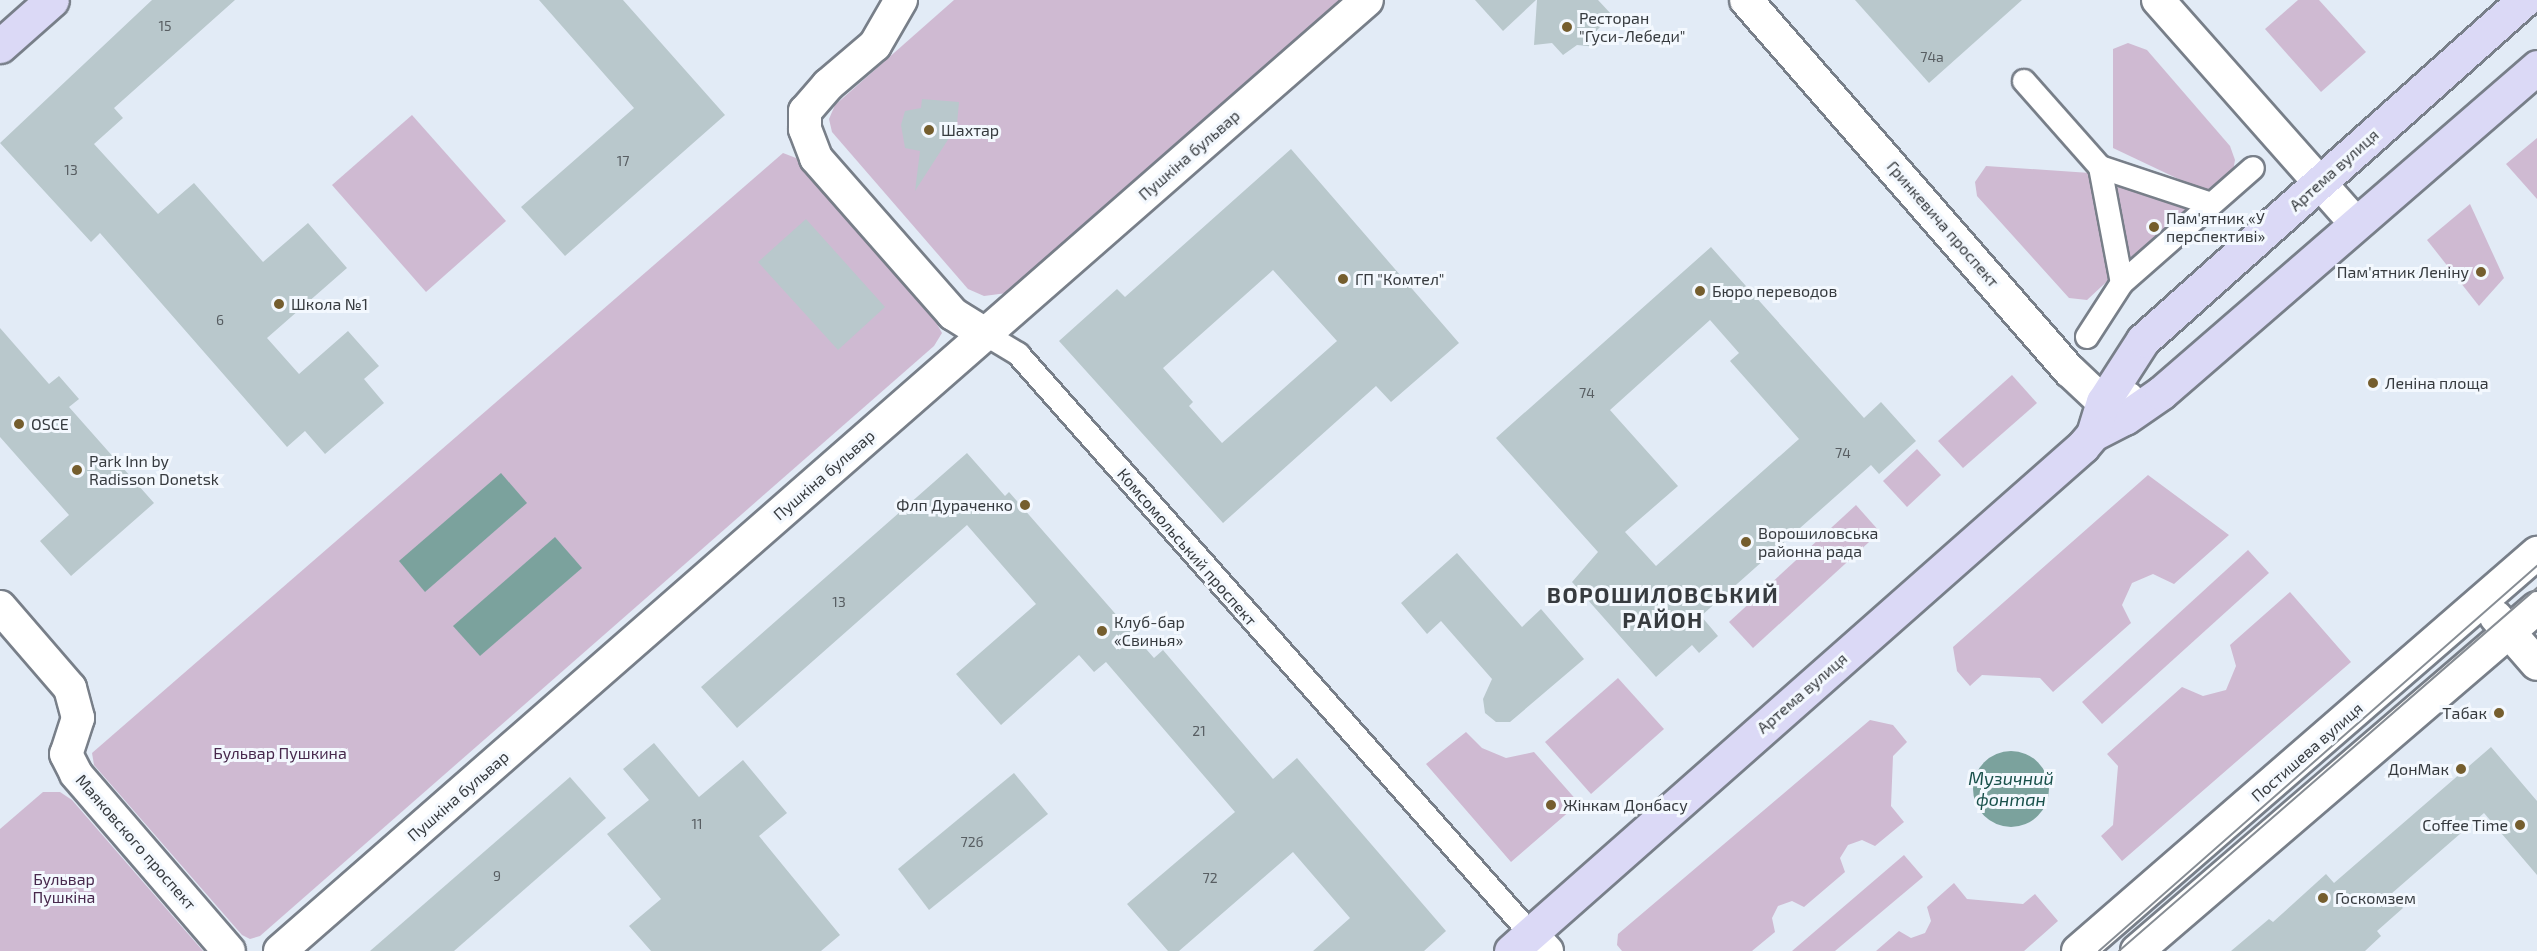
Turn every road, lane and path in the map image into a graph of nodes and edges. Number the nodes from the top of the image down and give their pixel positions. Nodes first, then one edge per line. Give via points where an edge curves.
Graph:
1 (52, 0) edge
2 (1367, 0) edge
3 (1746, 0) edge
4 (2158, 0) edge
5 (2524, 0) edge
6 (899, 1) edge
7 (0, 46) edge
8 (2537, 67) edge
9 (2024, 81) dead end
10 (2100, 167) junction
11 (2253, 168) dead end
12 (2320, 183) junction
13 (2211, 204) junction
14 (2356, 224) junction
15 (2122, 283) junction
16 (985, 334) junction
17 (2086, 337) dead end
18 (2161, 393) junction
19 (2103, 402) junction
20 (2092, 434) junction
21 (2537, 553) edge
22 (2481, 600) junction
23 (0, 607) edge
24 (2537, 608) edge
25 (2510, 632) junction
26 (2537, 664) edge
27 (1529, 945) edge
28 (229, 951) edge
29 (280, 951) edge
30 (2078, 951) edge
31 (2137, 951) edge

1 - 7 main road
2 - 16 street, Пушкіна бульвар
3 - 19 street, Гринкевича проспект via 2070,371
4 - 12 street
5 - 12 main road, Артема вулиця
6 - 16 street, Комсомольський проспект via 875,45 828,85 805,111 805,129 816,158 953,314
8 - 14 main road, Артема вулиця
9 - 10 street
10 - 13 street
10 - 15 street
11 - 13 street
12 - 14 street
12 - 19 main road, Артема вулиця via 2144,340
13 - 15 street
14 - 18 main road, Артема вулиця
15 - 17 street
16 - 27 street, Комсомольський проспект via 1018,354
16 - 29 street, Пушкіна бульвар
18 - 19 street
18 - 20 main road, Артема вулиця via 2125,418
19 - 20 main road, Артема вулиця
20 - 27 main road, Артема вулиця
21 - 22 street, Постишева вулиця
22 - 25 street
22 - 30 street, Постишева вулиця
23 - 28 street, Маяковского проспект via 70,688 78,718 66,754 76,774
24 - 25 street
25 - 26 street
25 - 31 street

